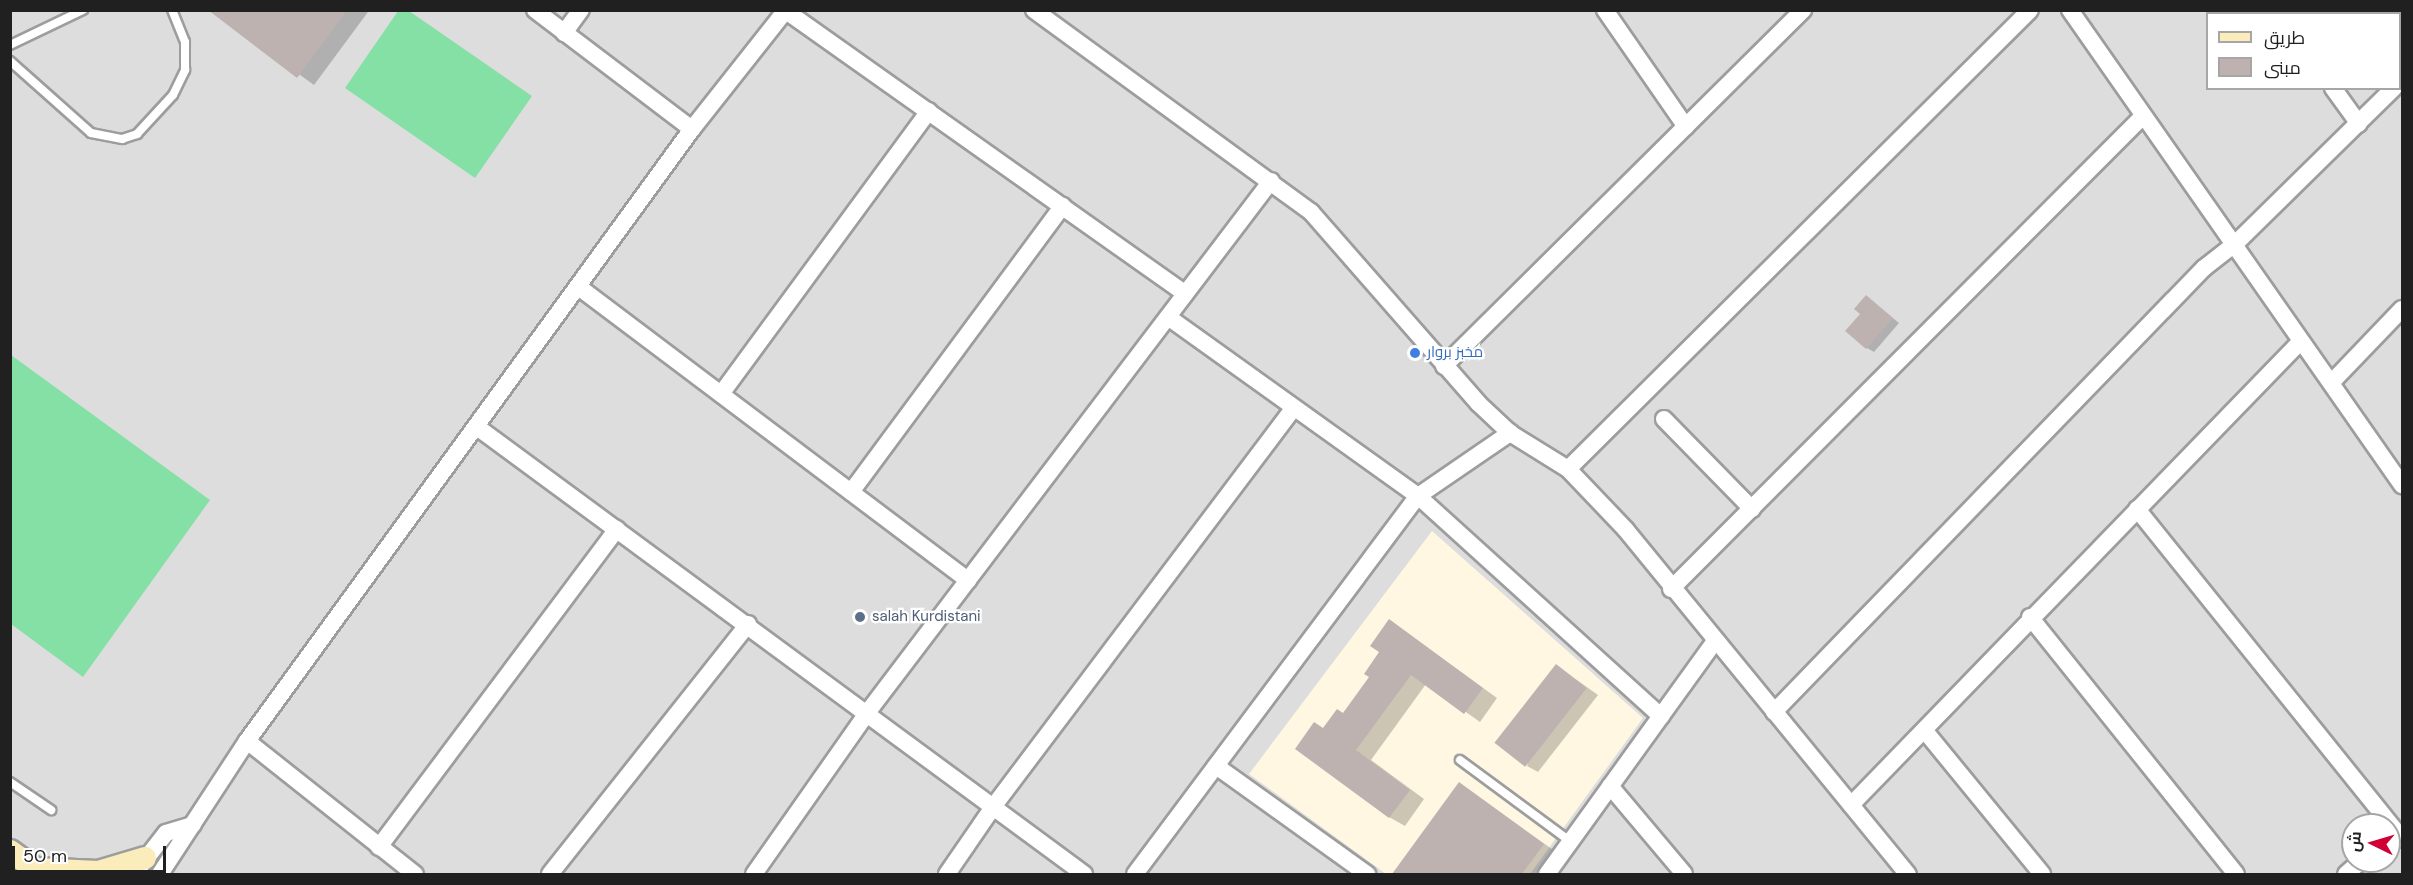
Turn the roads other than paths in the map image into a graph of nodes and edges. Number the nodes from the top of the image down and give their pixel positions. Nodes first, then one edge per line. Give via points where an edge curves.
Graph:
1 (83, 10) edge
2 (172, 10) edge
3 (535, 10) edge
4 (581, 10) edge
5 (1034, 10) edge
6 (1605, 10) edge
7 (1803, 10) edge
8 (2030, 10) edge
9 (2070, 10) edge
10 (786, 11) edge
11 (564, 33) junction
12 (10, 45) edge
13 (10, 61) edge
14 (2334, 90) edge
15 (2392, 90) edge
16 (929, 111) junction
17 (2142, 117) junction
18 (2358, 124) junction
19 (1686, 127) junction
20 (692, 129) junction
21 (1271, 181) junction
22 (1063, 206) junction
23 (2235, 244) junction
24 (580, 288) junction
25 (1185, 293) junction
26 (2403, 309) edge
27 (1168, 317) junction
28 (2300, 342) junction
29 (1444, 366) junction
30 (2331, 383) junction
31 (721, 394) junction
32 (1294, 408) junction
33 (1664, 419) dead end
34 (477, 427) junction
35 (1510, 433) junction
36 (1568, 469) junction
37 (2403, 485) edge
38 (851, 492) junction
39 (1418, 496) junction
40 (1752, 508) junction
41 (2137, 509) junction
42 (617, 529) junction
43 (968, 580) junction
44 (1671, 589) junction
45 (2030, 617) junction
46 (748, 624) junction
47 (1715, 641) junction
48 (1774, 712) junction
49 (867, 713) junction
50 (1661, 716) junction
51 (1925, 731) junction
52 (247, 741) junction
53 (1460, 760) dead end
54 (1216, 766) junction
55 (10, 782) edge
56 (1610, 786) junction
57 (1851, 805) junction
58 (993, 807) junction
59 (51, 810) dead end
60 (2378, 813) edge
61 (1570, 842) junction
62 (379, 847) junction
63 (10, 851) edge
64 (146, 869) edge
65 (38, 872) edge
66 (416, 874) edge
67 (550, 874) edge
68 (754, 874) edge
69 (947, 874) edge
70 (1084, 874) edge
71 (1135, 874) edge
72 (1367, 874) edge
73 (1546, 874) edge
74 (1684, 874) edge
75 (1908, 874) edge
76 (2042, 874) edge
77 (2236, 874) edge

1 - 12 lane
2 - 13 lane via 185,42 185,70 180,83 150,124 122,139 91,133
3 - 11 street
4 - 11 street
5 - 21 street
6 - 19 street
7 - 19 street
8 - 36 street
9 - 17 street
10 - 16 street
10 - 20 street
11 - 20 street
14 - 18 street
15 - 18 street
16 - 22 street
16 - 31 street
17 - 23 street
17 - 40 street
18 - 23 street
19 - 29 street
20 - 24 street
21 - 25 street
21 - 29 street via 1311,212
22 - 25 street
22 - 38 street
23 - 28 street
23 - 48 street via 2204,268
24 - 31 street
24 - 34 street
25 - 27 street
26 - 30 street
27 - 32 street
27 - 43 street
28 - 30 street
28 - 41 street
29 - 35 street
30 - 37 street
31 - 38 street
32 - 39 street
32 - 58 street
33 - 40 street
34 - 42 street
34 - 52 street
35 - 36 street
35 - 39 street
36 - 44 street via 1626,530
38 - 43 street
39 - 50 street
39 - 54 street
40 - 44 street
41 - 45 street
41 - 60 street
42 - 46 street
42 - 62 street
43 - 49 street
44 - 47 street
45 - 51 street
45 - 77 street
46 - 49 street
46 - 67 street
47 - 48 street
47 - 50 street
48 - 57 street
49 - 58 street
49 - 68 street
50 - 56 street
51 - 57 street
51 - 76 street
52 - 62 street
52 - 64 street via 193,825 165,833
53 - 61 lane
54 - 71 street
54 - 72 street
55 - 59 lane
56 - 61 street
56 - 74 street
57 - 75 street
58 - 69 street
58 - 70 street
61 - 73 street
62 - 66 street
63 - 65 main road
64 - 65 main road

